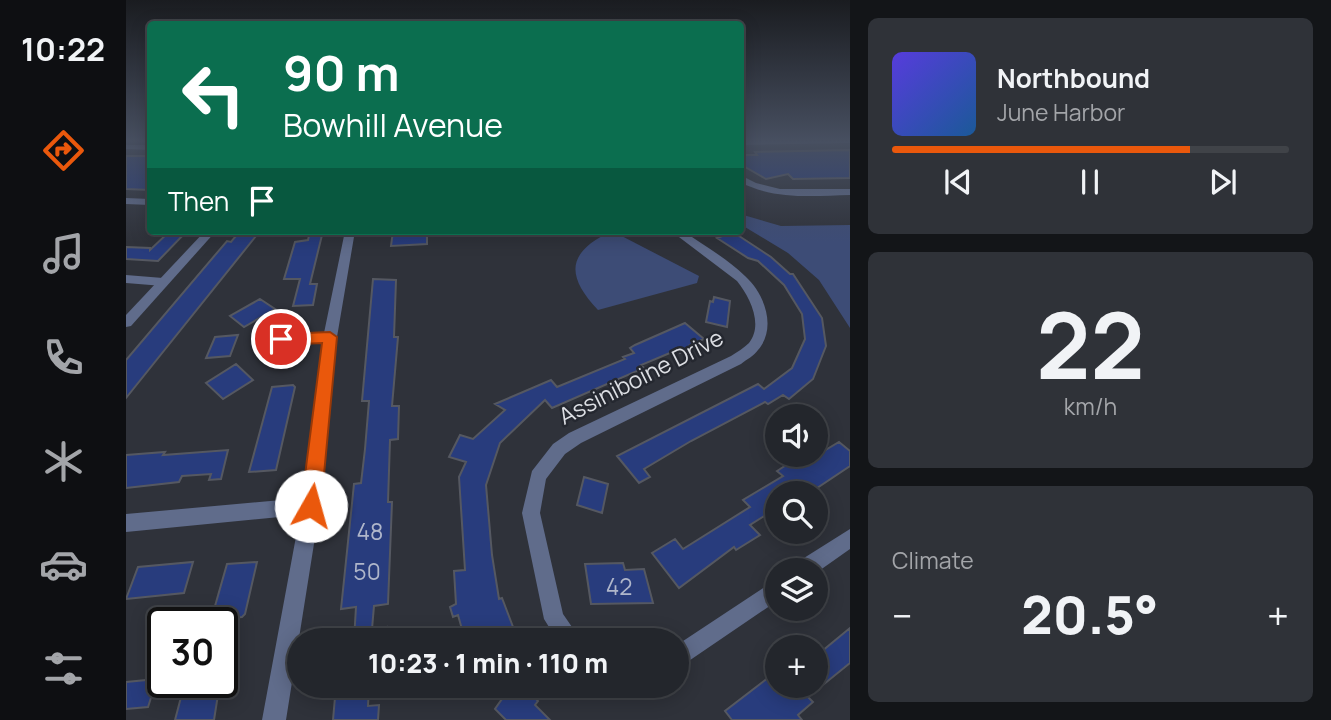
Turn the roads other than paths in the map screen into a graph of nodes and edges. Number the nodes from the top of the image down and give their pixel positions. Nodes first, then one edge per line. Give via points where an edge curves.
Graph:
1 (744, 180) edge
2 (850, 192) edge
3 (126, 201) edge
4 (147, 202) edge
5 (207, 235) edge
6 (349, 235) edge
7 (682, 235) edge
8 (126, 279) edge
9 (163, 282) junction
10 (126, 323) edge
11 (330, 337) junction
12 (281, 339) dead end
13 (311, 506) junction
14 (126, 523) edge
15 (850, 538) edge
16 (821, 558) edge
17 (765, 597) edge
18 (561, 628) edge
19 (689, 650) edge
20 (274, 720) edge

1 - 2 street via 792,194
3 - 4 street
5 - 9 street
6 - 11 street
7 - 18 street, Assiniboine Drive via 741,278 759,307 762,327 755,346 736,360 575,438 559,449 538,477 531,513 554,619
8 - 9 street
9 - 10 street
11 - 12 street
11 - 13 street
13 - 14 street
13 - 20 street
15 - 16 street
17 - 19 street

